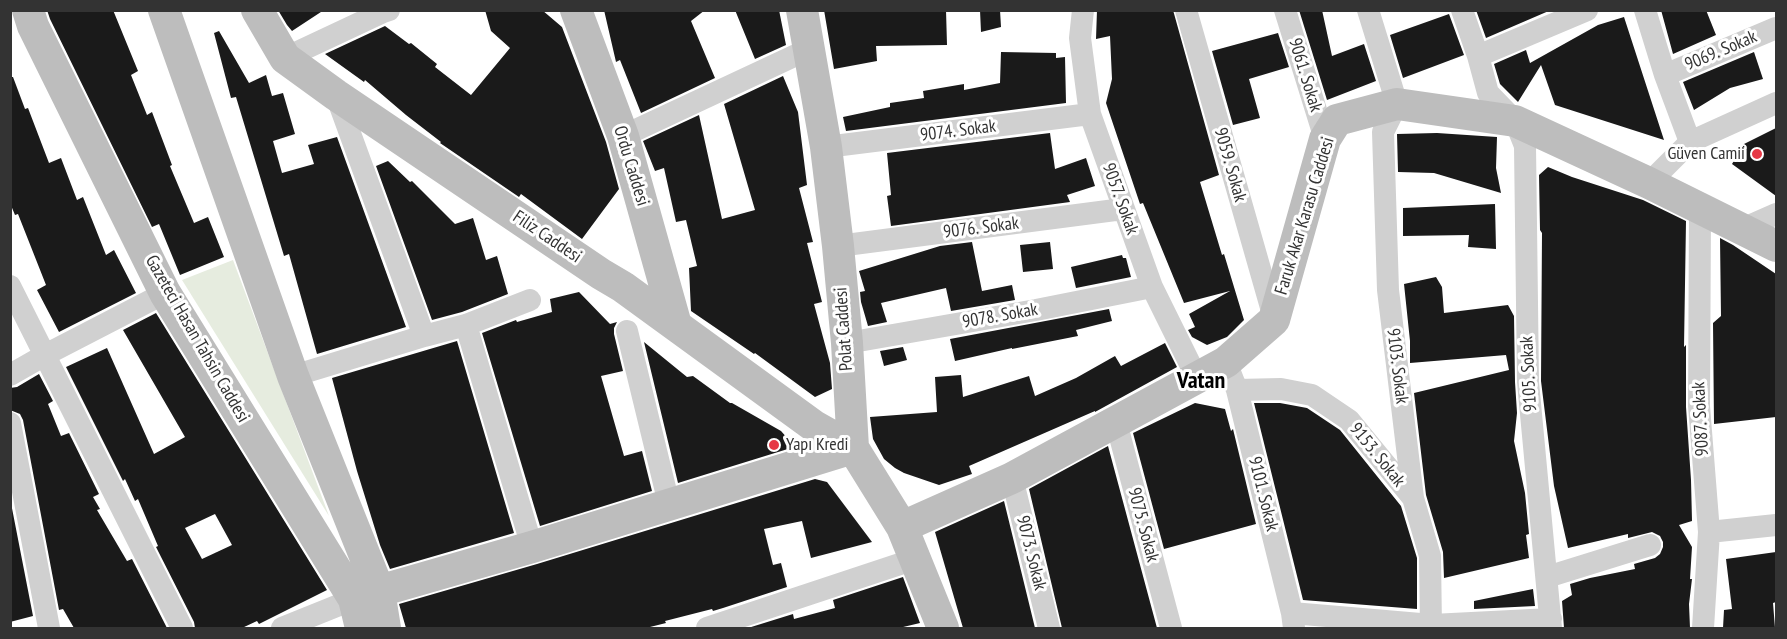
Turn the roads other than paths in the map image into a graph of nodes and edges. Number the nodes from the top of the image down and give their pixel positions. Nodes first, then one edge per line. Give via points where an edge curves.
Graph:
1 (28, 10) edge
2 (164, 10) edge
3 (258, 10) edge
4 (389, 10) edge
5 (576, 10) edge
6 (802, 10) edge
7 (1083, 10) edge
8 (1186, 10) edge
9 (1285, 10) edge
10 (1368, 10) edge
11 (1462, 10) edge
12 (1587, 10) edge
13 (1645, 10) edge
14 (1776, 28) edge
15 (809, 49) junction
16 (1478, 56) junction
17 (285, 58) junction
18 (1665, 75) junction
19 (336, 95) junction
20 (1776, 103) edge
21 (1397, 104) junction
22 (1090, 114) junction
23 (1515, 121) junction
24 (623, 136) junction
25 (1325, 139) junction
26 (1690, 142) junction
27 (826, 147) junction
28 (1649, 183) junction
29 (1123, 209) junction
30 (1700, 209) junction
31 (1776, 214) edge
32 (1742, 229) junction
33 (838, 246) junction
34 (1776, 246) edge
35 (10, 286) edge
36 (1152, 287) junction
37 (165, 293) junction
38 (530, 300) dead end
39 (1274, 320) junction
40 (466, 325) junction
41 (676, 325) junction
42 (627, 331) dead end
43 (424, 336) junction
44 (847, 343) junction
45 (45, 355) junction
46 (10, 375) edge
47 (293, 376) junction
48 (1232, 376) junction
49 (1197, 378) junction
50 (849, 391) junction
51 (1116, 422) junction
52 (10, 423) edge
53 (814, 426) junction
54 (853, 448) junction
55 (1012, 478) junction
56 (1413, 498) junction
57 (669, 504) junction
58 (1776, 525) edge
59 (903, 527) junction
60 (1709, 532) junction
61 (1650, 545) dead end
62 (532, 547) junction
63 (915, 559) junction
64 (1547, 577) junction
65 (365, 606) edge
66 (1293, 621) edge
67 (1551, 624) edge
68 (1432, 627) edge
69 (49, 628) edge
70 (182, 628) edge
71 (282, 628) edge
72 (385, 628) edge
73 (707, 628) edge
74 (943, 628) edge
75 (1049, 628) edge
76 (1171, 628) edge
77 (1703, 628) edge

1 - 37 main road, Gazeteci Hasan Tahsin Caddesi
2 - 47 main road, Gazeteci Hasan Tahsin Caddesi
3 - 17 main road, Filiz Caddesi
4 - 17 street
5 - 24 main road, Ordu Caddesi
6 - 15 main road, Polat Caddesi
7 - 22 street, 9057. Sokak via 1080,39
8 - 39 street, 9059. Sokak
9 - 25 street, 9061. Sokak
10 - 21 street
11 - 16 street
12 - 16 street
13 - 18 street, 9069. Sokak
14 - 18 street, 9069. Sokak
15 - 24 street
15 - 27 main road, Polat Caddesi
16 - 23 street via 1488,93
17 - 19 main road, Filiz Caddesi
18 - 26 street, 9069. Sokak
19 - 41 main road, Filiz Caddesi
19 - 43 street
20 - 26 street
21 - 23 main road, Faruk Akar Karasu Caddesi
21 - 25 main road, Faruk Akar Karasu Caddesi via 1337,120
21 - 56 street, 9103. Sokak via 1383,132 1388,290
22 - 27 street, 9074. Sokak
22 - 29 street, 9057. Sokak
23 - 28 main road, Faruk Akar Karasu Caddesi
23 - 64 street, 9105. Sokak via 1525,146 1528,382
24 - 41 main road, Ordu Caddesi
25 - 39 main road, Faruk Akar Karasu Caddesi
26 - 28 street
27 - 33 main road, Polat Caddesi
28 - 30 main road, Faruk Akar Karasu Caddesi
29 - 33 street, 9076. Sokak
29 - 36 street, 9057. Sokak
30 - 32 main road, Faruk Akar Karasu Caddesi
30 - 60 street, 9087. Sokak via 1699,405
31 - 32 street
32 - 34 main road, Faruk Akar Karasu Caddesi
33 - 44 main road, Polat Caddesi
35 - 45 street
36 - 44 street, 9078. Sokak
36 - 49 street, 9057. Sokak
37 - 45 street
37 - 65 main road, Gazeteci Hasan Tahsin Caddesi
38 - 40 street
39 - 48 main road, Faruk Akar Karasu Caddesi
40 - 43 street
40 - 62 street
41 - 53 main road, Filiz Caddesi
42 - 57 street
43 - 47 street
44 - 50 main road, Polat Caddesi
45 - 46 street
45 - 70 street
47 - 65 main road, Gazeteci Hasan Tahsin Caddesi
48 - 49 main road, Faruk Akar Karasu Caddesi
48 - 56 street, 9153. Sokak via 1312,395 1349,420
48 - 66 street, 9101. Sokak
49 - 51 main road, Faruk Akar Karasu Caddesi
50 - 53 main road via 835,426
50 - 54 main road, Polat Caddesi
51 - 55 main road, Faruk Akar Karasu Caddesi
51 - 76 street, 9075. Sokak
52 - 69 street
53 - 54 main road, Filiz Caddesi
54 - 57 main road
54 - 59 main road, Polat Caddesi
55 - 59 main road, Faruk Akar Karasu Caddesi
55 - 75 street, 9073. Sokak
56 - 68 street, 9103. Sokak via 1430,556
57 - 62 main road
58 - 60 street
59 - 63 main road, Polat Caddesi
60 - 77 street, 9087. Sokak
61 - 64 street
62 - 65 main road
63 - 73 street
63 - 74 main road, Polat Caddesi
64 - 67 street, 9105. Sokak
65 - 71 street
65 - 72 main road, Gazeteci Hasan Tahsin Caddesi
66 - 68 street
67 - 68 street

